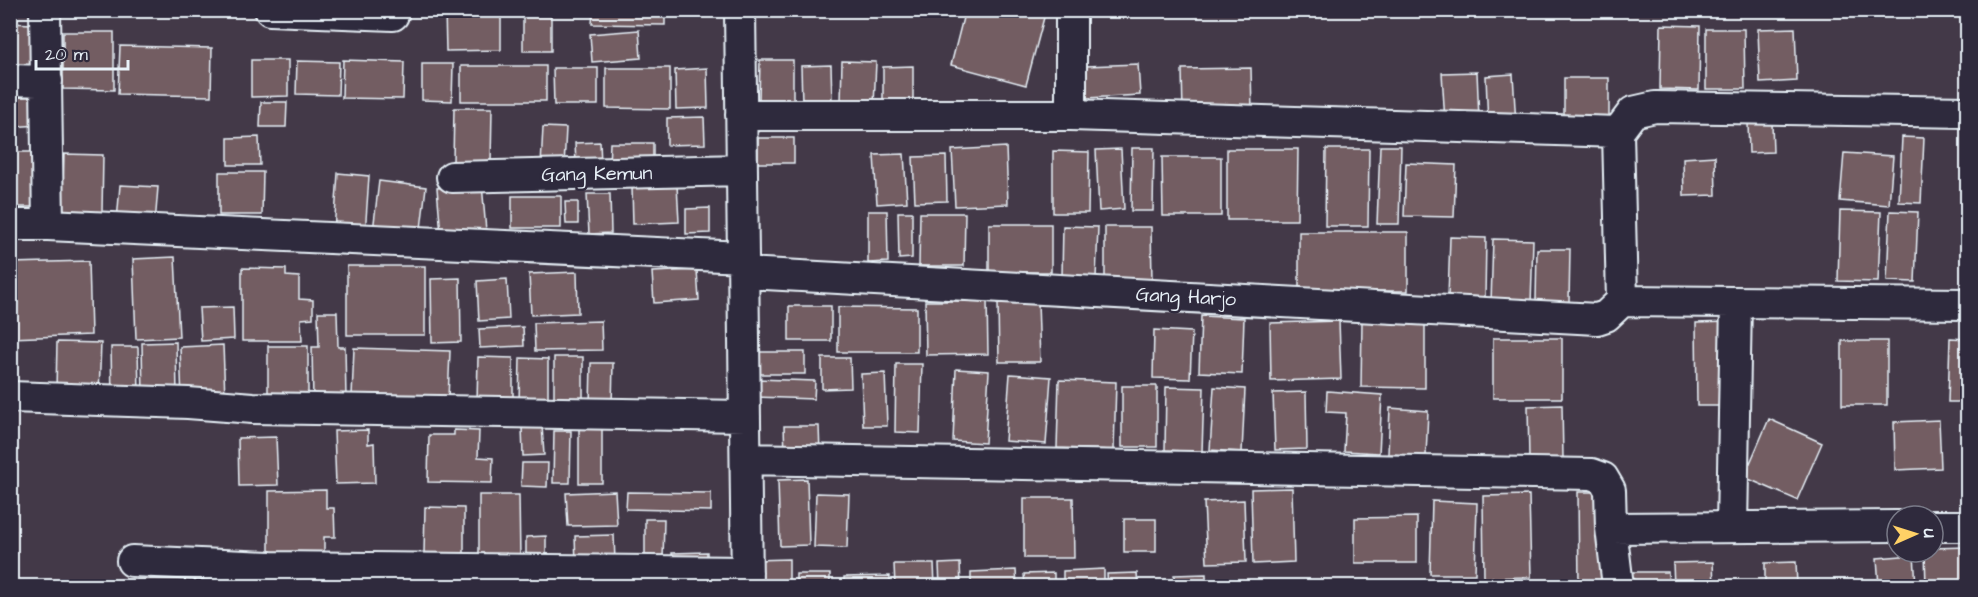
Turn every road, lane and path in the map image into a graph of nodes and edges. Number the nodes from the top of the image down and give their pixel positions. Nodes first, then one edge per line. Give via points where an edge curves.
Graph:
1 (45, 10) edge
2 (270, 10) edge
3 (740, 10) edge
4 (1071, 10) edge
5 (393, 15) dead end
6 (10, 80) edge
7 (47, 81) junction
8 (1968, 112) edge
9 (741, 115) junction
10 (1071, 115) junction
11 (1618, 132) junction
12 (742, 171) junction
13 (452, 177) dead end
14 (10, 225) edge
15 (48, 225) junction
16 (743, 265) junction
17 (1622, 301) junction
18 (1736, 302) junction
19 (1968, 304) edge
20 (10, 397) edge
21 (745, 416) junction
22 (746, 459) junction
23 (1885, 526) edge
24 (1945, 526) edge
25 (1968, 526) edge
26 (1732, 527) junction
27 (1611, 528) junction
28 (132, 561) dead end
29 (747, 579) edge
30 (1618, 586) edge

1 - 7 street
2 - 5 street
3 - 9 street
4 - 10 street
6 - 7 street
7 - 15 street
8 - 11 street via 1655,107 1633,111
9 - 10 street
9 - 12 street
10 - 11 street
11 - 17 street
12 - 13 street, Gang Kemun
12 - 16 street
14 - 15 street, Gang Harjo
15 - 16 street, Gang Harjo
16 - 17 street, Gang Harjo via 1596,319 1606,316
16 - 21 street
17 - 18 street
18 - 19 street
18 - 26 street
20 - 21 street via 253,408
21 - 22 street
22 - 27 street via 1592,474 1603,478 1610,490
22 - 29 street
23 - 26 street
24 - 25 street
26 - 27 street
27 - 30 street
28 - 29 street

